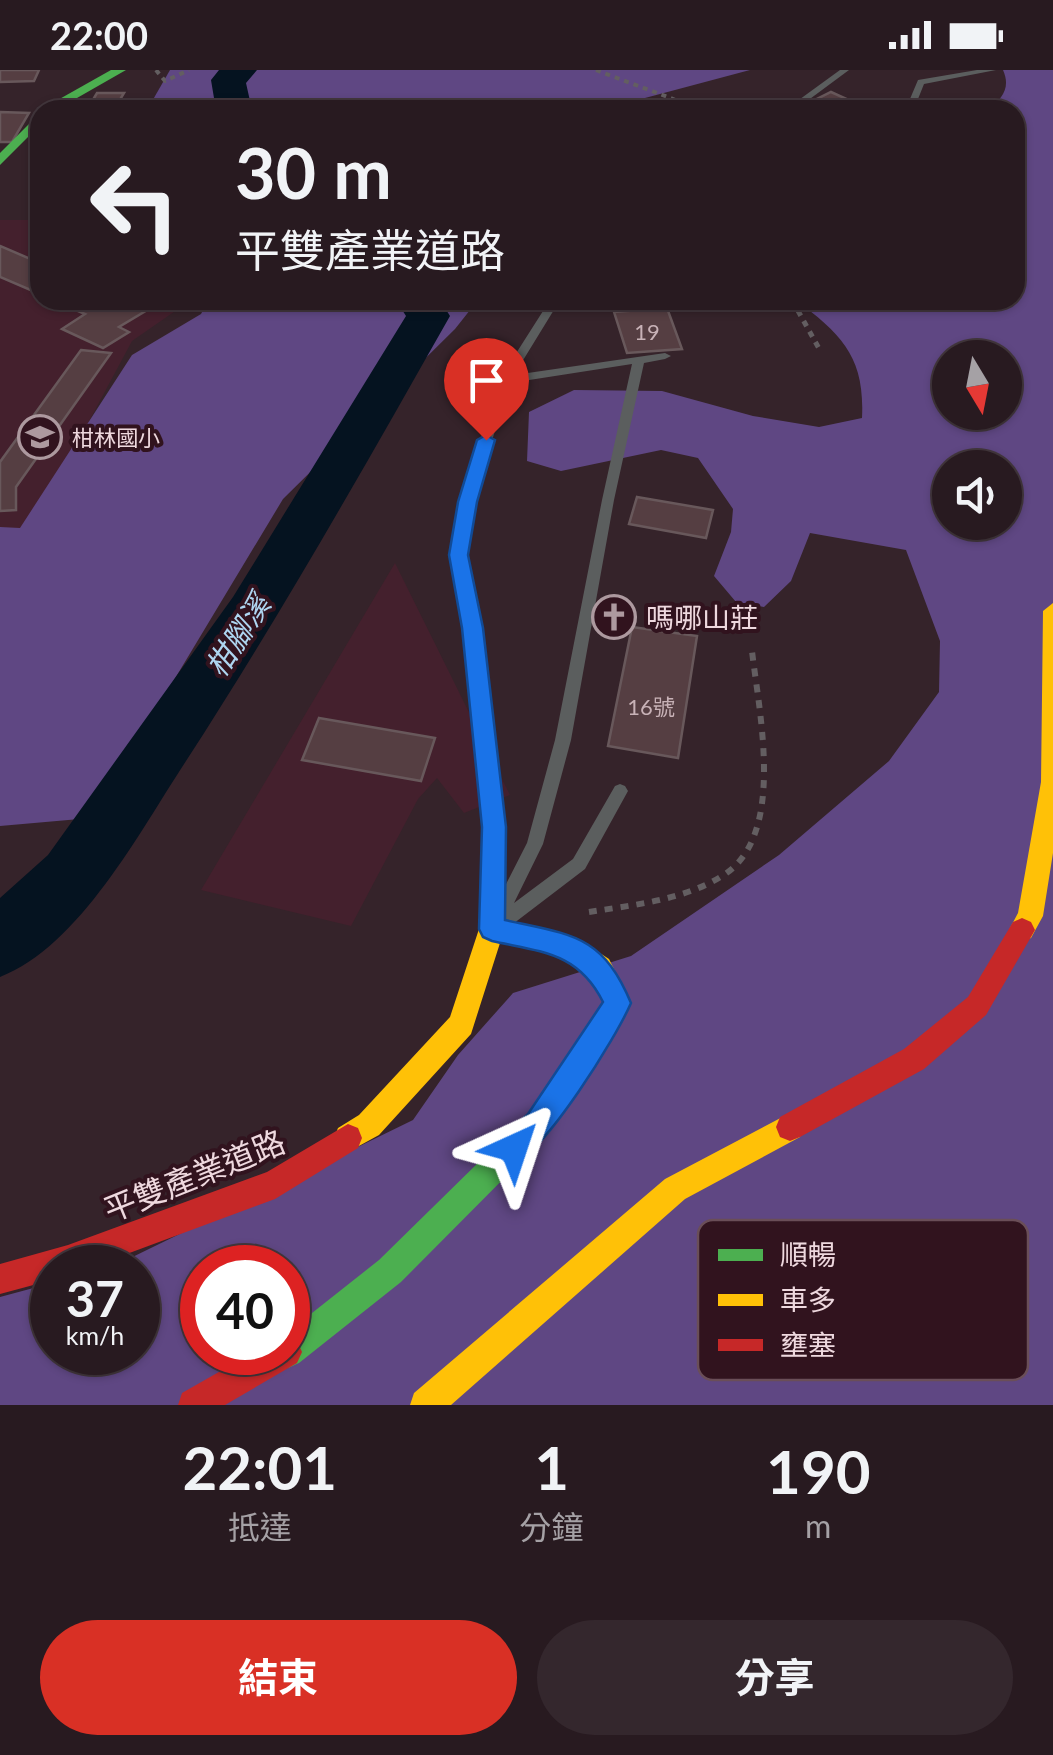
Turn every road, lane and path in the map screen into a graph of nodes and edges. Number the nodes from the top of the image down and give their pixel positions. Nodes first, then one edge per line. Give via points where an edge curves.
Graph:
1 (120, 70) edge
2 (156, 70) edge
3 (188, 70) edge
4 (596, 70) edge
5 (845, 70) edge
6 (992, 70) edge
7 (64, 100) edge
8 (676, 100) edge
9 (802, 100) edge
10 (914, 100) edge
11 (30, 128) edge
12 (1, 158) edge
13 (549, 310) edge
14 (798, 310) edge
15 (821, 352) dead end
16 (665, 356) dead end
17 (639, 360) junction
18 (505, 380) junction
19 (1053, 611) edge
20 (752, 652) dead end
21 (620, 791) dead end
22 (570, 916) dead end
23 (492, 929) junction
24 (0, 1279) edge
25 (310, 1334) edge
26 (247, 1375) edge
27 (194, 1405) edge
28 (426, 1405) edge

1 - 7 street
2 - 3 path via 165,80
4 - 8 path
5 - 9 lane
6 - 10 lane via 921,82
11 - 12 street
13 - 18 lane
14 - 15 path
16 - 17 lane
17 - 18 lane
17 - 23 lane via 563,740 535,844
18 - 23 lane via 458,555 494,827
19 - 28 street via 1052,782 1030,916 978,1006 914,1059 675,1189
20 - 22 path via 764,796 756,841 733,870 668,899
21 - 23 lane via 579,864
23 - 24 street, 平雙產業道路 via 461,1025 369,1125 275,1184
23 - 25 street via 568,946 600,968 618,1003 538,1124 390,1271
26 - 27 street

